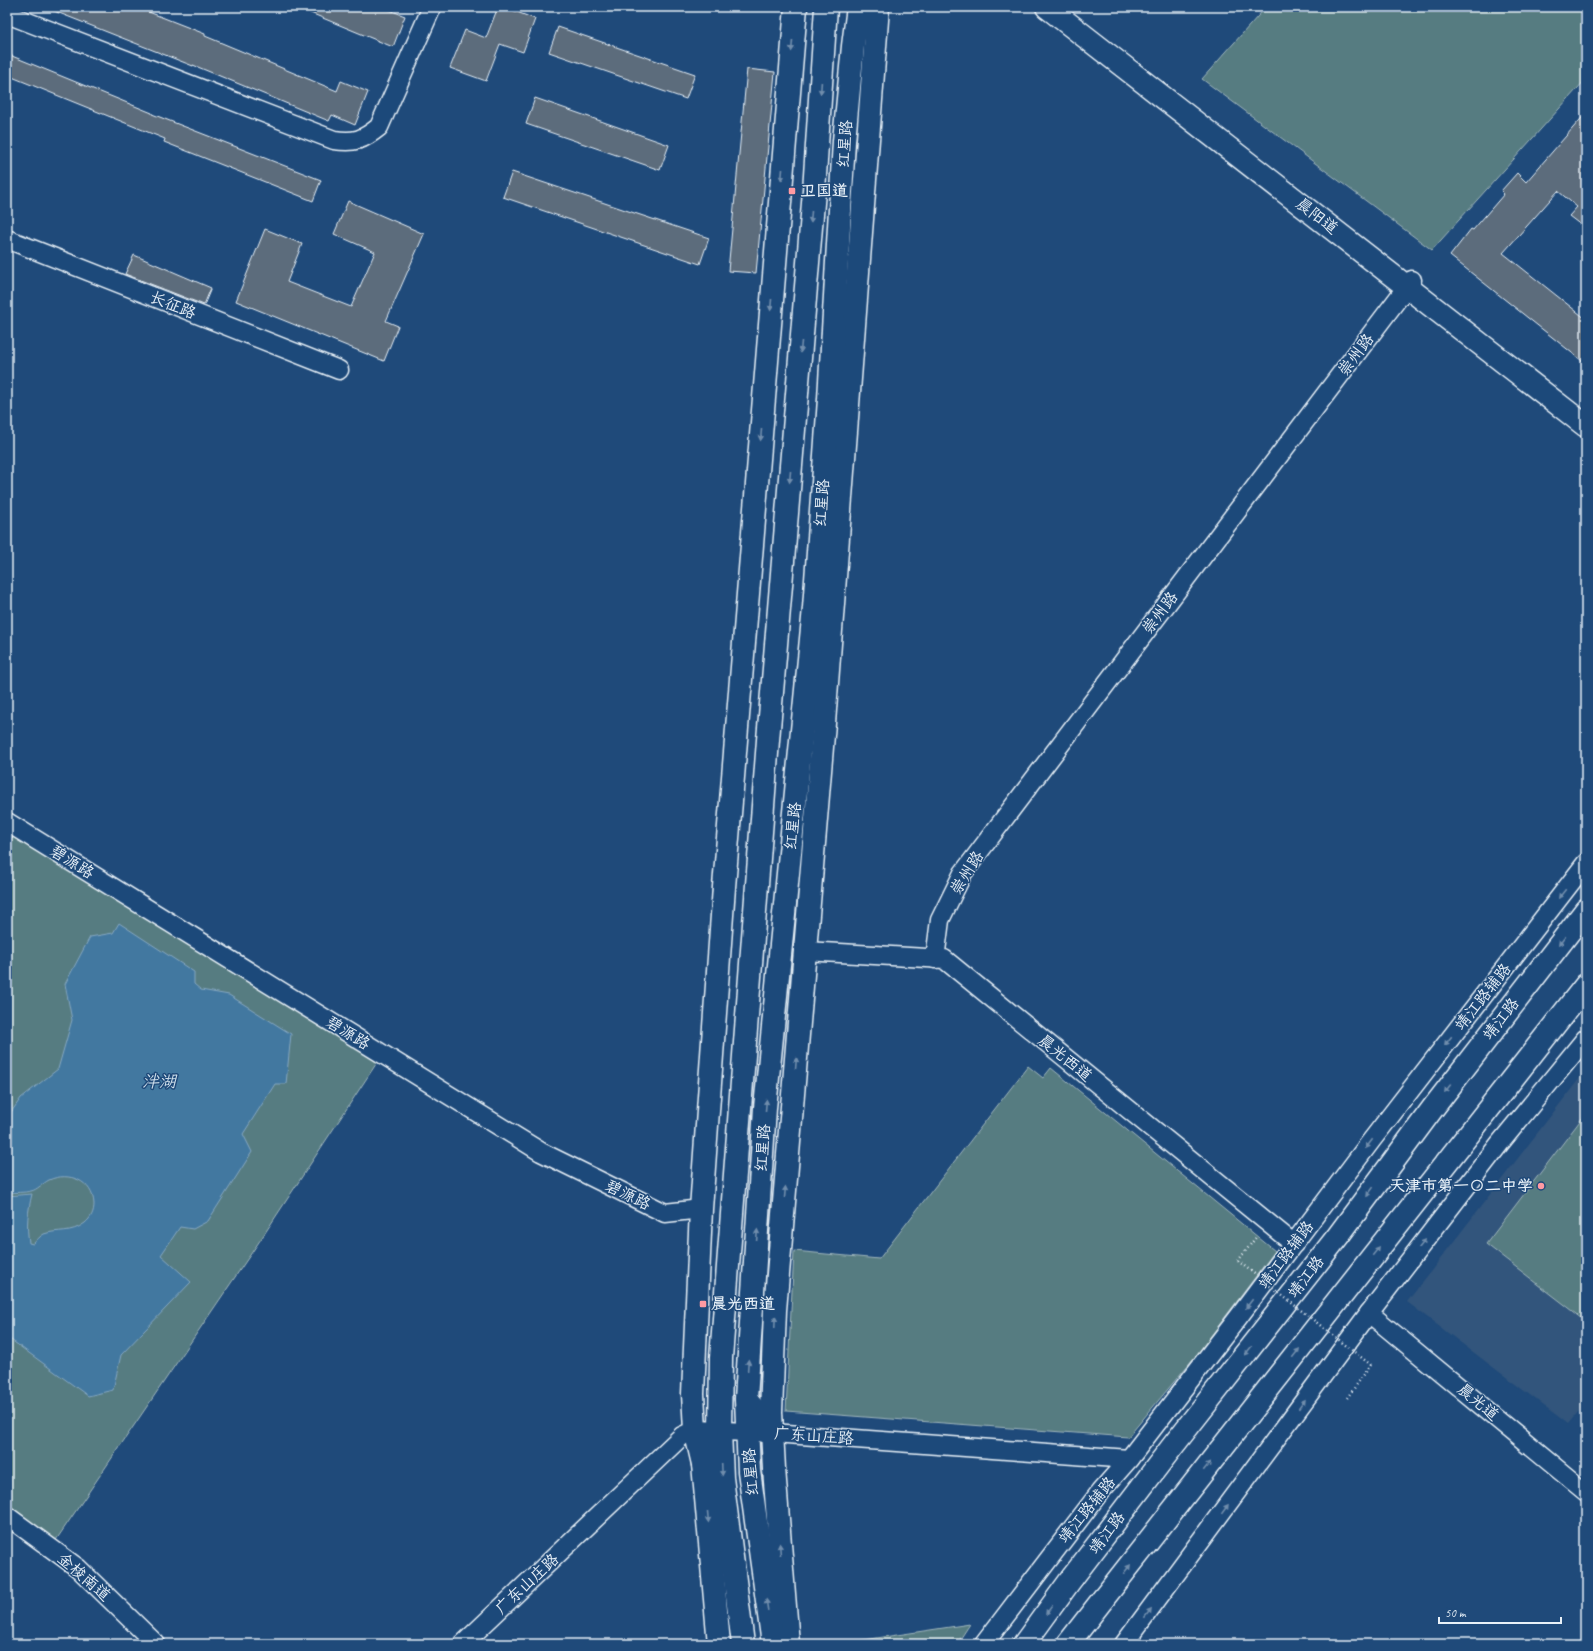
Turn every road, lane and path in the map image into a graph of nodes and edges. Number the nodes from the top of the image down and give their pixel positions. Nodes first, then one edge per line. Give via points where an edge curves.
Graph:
1 (432, 7) edge
2 (796, 7) edge
3 (826, 7) edge
4 (858, 7) edge
5 (878, 7) edge
6 (1047, 7) edge
7 (1060, 7) edge
8 (7, 14) edge
9 (7, 239) edge
10 (1410, 284) junction
11 (339, 370) dead end
12 (1586, 414) edge
13 (1586, 426) edge
14 (7, 822) edge
15 (1586, 863) edge
16 (1586, 910) edge
17 (805, 951) junction
18 (935, 958) junction
19 (1586, 985) edge
20 (1586, 1038) edge
21 (701, 1209) junction
22 (1268, 1223) junction
23 (1294, 1244) junction
24 (1369, 1313) junction
25 (1346, 1398) dead end
26 (746, 1399) junction
27 (695, 1430) junction
28 (720, 1431) junction
29 (748, 1432) junction
30 (772, 1433) junction
31 (1129, 1459) junction
32 (703, 1464) junction
33 (1586, 1492) edge
34 (7, 1516) edge
35 (781, 1640) edge
36 (156, 1644) edge
37 (463, 1644) edge
38 (719, 1644) edge
39 (743, 1644) edge
40 (984, 1644) edge
41 (1024, 1644) edge
42 (1068, 1644) edge
43 (1124, 1644) edge

1 - 8 street via 379,127 365,138 348,142 334,140
2 -> 21 main road via 724,887
3 -> 28 main road, 红星路 via 721,1358
26 -> 4 main road, 红星路 via 765,1108 814,608 844,141
5 - 17 main road
6 - 10 main road, 晨阳道
7 - 10 main road, 晨阳道
9 - 11 street, 长征路
10 - 12 main road, 晨阳道
10 - 13 main road, 晨阳道
10 - 18 street, 崇州路 via 963,874 940,920
14 - 21 street, 碧源路 via 540,1152 665,1212
15 -> 23 street, 靖江路辅路
16 -> 41 main road, 靖江路 via 1338,1236 1072,1578
17 - 18 street, 晨光西道
30 -> 17 main road via 775,1310
18 - 22 street, 晨光西道 via 944,959
42 -> 19 main road
24 -> 20 street via 1500,1143
21 - 27 main road via 693,1394
22 - 23 street, 晨光西道
22 - 25 path, bridge via 1238,1261 1371,1365
23 -> 31 street, 靖江路辅路
24 - 33 street, 晨光道
43 -> 24 street
26 - 29 main road, 红星路
26 - 30 main road
27 - 28 street, 广东山庄路
27 - 32 main road
27 - 37 street, 广东山庄路 via 682,1436
28 - 29 street, 广东山庄路
28 - 32 main road
28 -> 39 main road, 红星路 via 722,1478
29 - 30 street, 广东山庄路
35 -> 29 main road, 红星路 via 749,1471
30 - 31 street, 广东山庄路
35 -> 30 main road
31 - 40 street, 靖江路辅路 via 1100,1492
32 -> 38 main road
34 - 36 street, 金梭南道 via 78,1568

